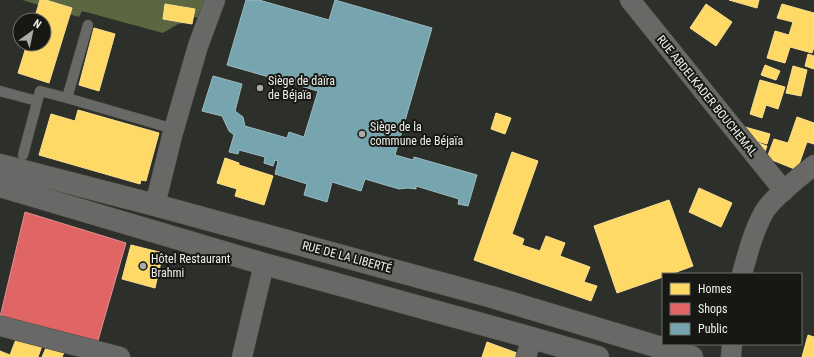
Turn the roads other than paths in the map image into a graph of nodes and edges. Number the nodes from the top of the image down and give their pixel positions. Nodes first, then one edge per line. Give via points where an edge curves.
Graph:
1 (215, 0) edge
2 (630, 0) edge
3 (88, 25) dead end
4 (0, 91) edge
5 (67, 98) junction
6 (37, 101) junction
7 (174, 129) junction
8 (23, 155) dead end
9 (0, 165) edge
10 (814, 165) edge
11 (1, 189) edge
12 (784, 191) junction
13 (155, 205) junction
14 (264, 264) junction
15 (742, 273) edge
16 (0, 326) edge
17 (732, 345) edge
18 (529, 347) edge
19 (120, 357) edge
20 (242, 357) edge
21 (598, 357) edge
22 (692, 357) edge
23 (731, 357) edge

1 - 7 street via 198,46
2 - 12 street, RUE ABDELKADER BOUCHEMAL
3 - 5 lane
4 - 6 lane
5 - 6 lane via 40,91
5 - 7 lane
6 - 8 lane
7 - 13 street
9 - 13 main road, RUE DE LA LIBERTÉ
10 - 12 street
11 - 14 main road
12 - 15 street via 765,211 758,224 752,236
13 - 22 main road, RUE DE LA LIBERTÉ via 492,297
14 - 18 main road
14 - 20 street
16 - 19 street
17 - 23 street
18 - 21 main road

